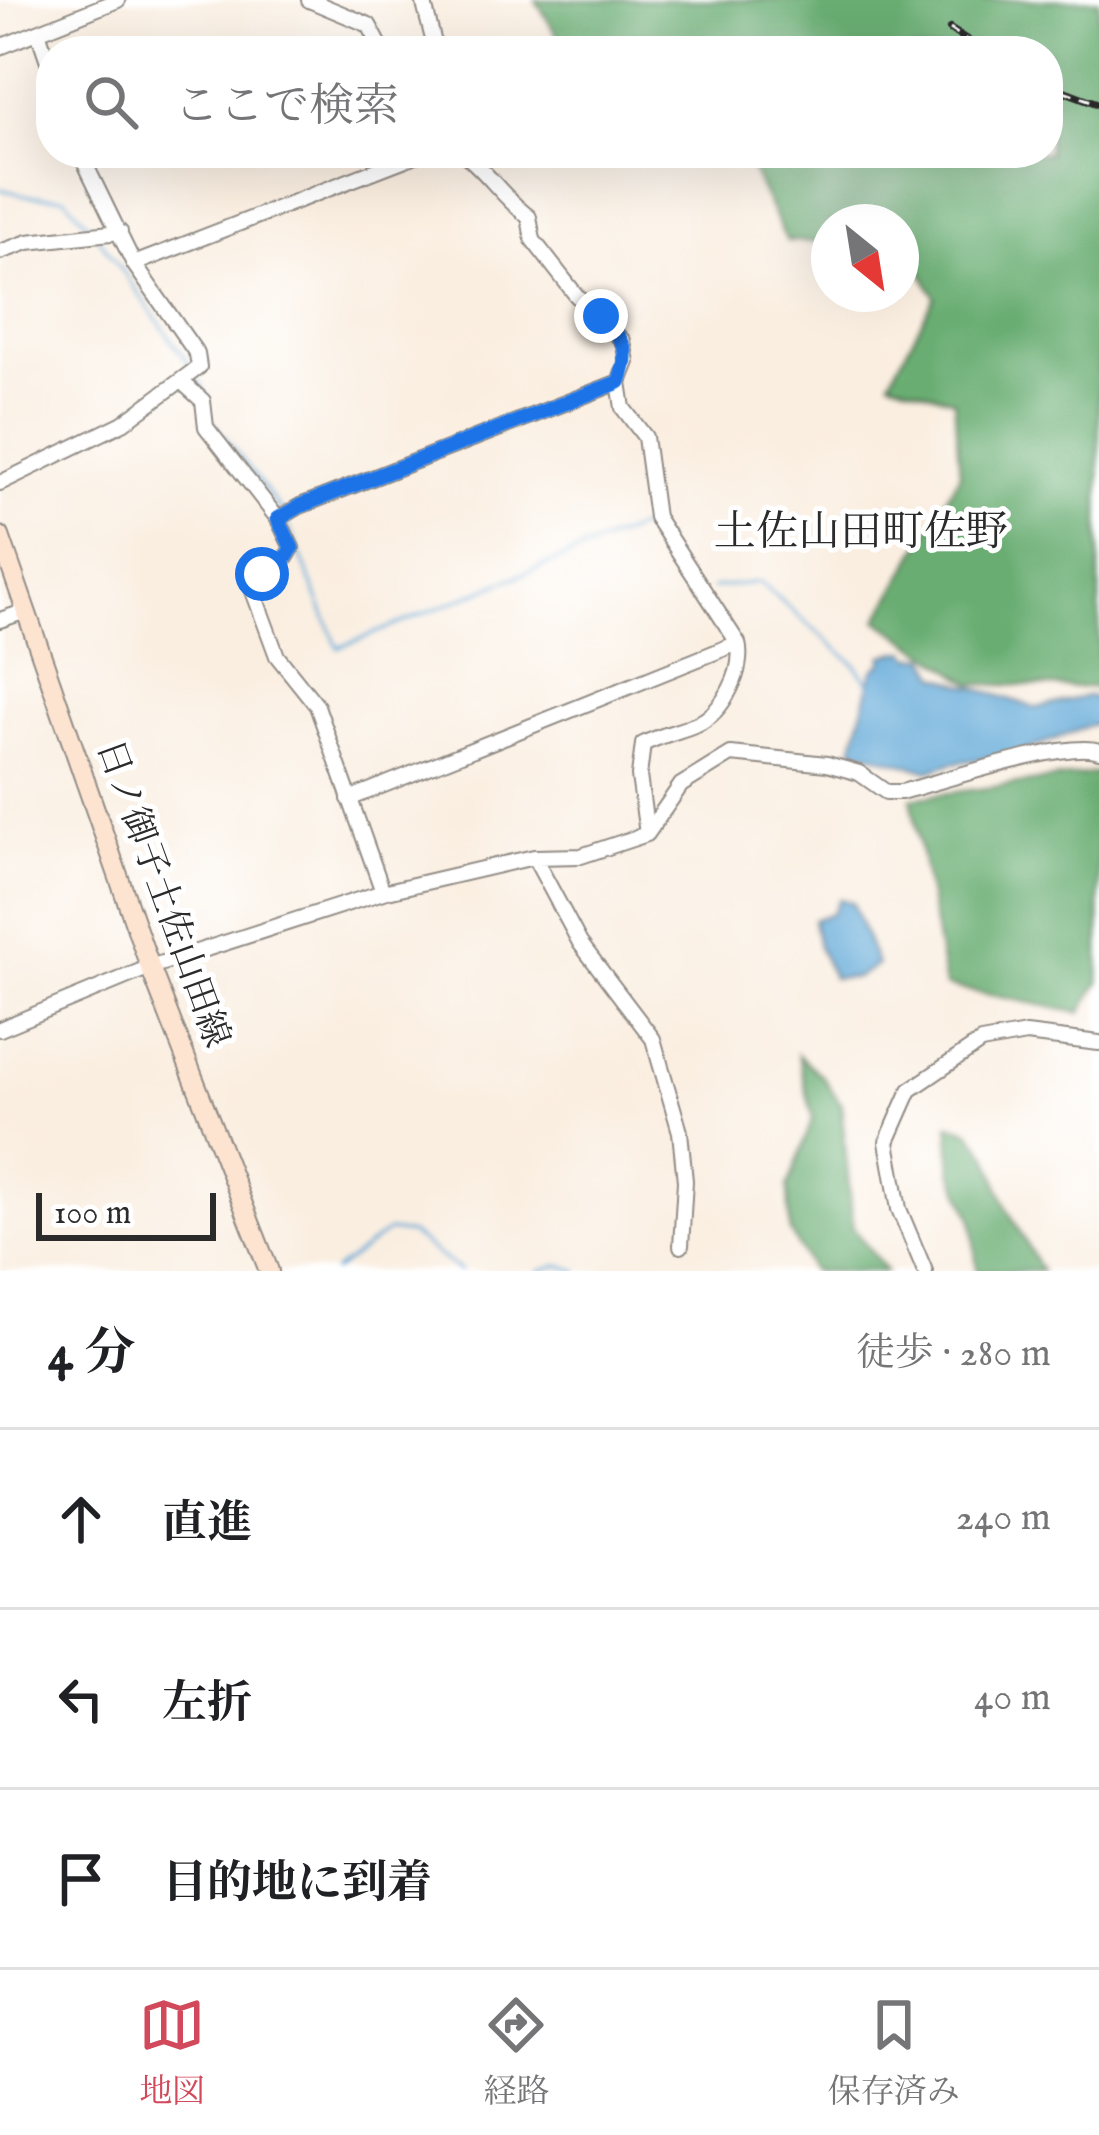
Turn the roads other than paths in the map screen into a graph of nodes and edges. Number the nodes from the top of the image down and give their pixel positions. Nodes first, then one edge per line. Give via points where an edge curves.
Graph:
1 (118, 0) edge
2 (309, 0) edge
3 (423, 0) edge
4 (93, 4) edge
5 (38, 32) junction
6 (39, 36) edge
7 (375, 36) edge
8 (432, 36) edge
9 (0, 47) edge
10 (88, 168) edge
11 (382, 168) edge
12 (483, 168) edge
13 (120, 232) junction
14 (0, 252) edge
15 (134, 265) junction
16 (184, 380) junction
17 (619, 382) junction
18 (0, 483) edge
19 (278, 519) junction
20 (0, 536) edge
21 (26, 611) junction
22 (0, 620) edge
23 (737, 643) junction
24 (1099, 751) edge
25 (349, 799) junction
26 (647, 834) junction
27 (534, 857) junction
28 (383, 892) junction
29 (150, 968) junction
30 (0, 1029) edge
31 (1099, 1043) edge
32 (681, 1246) dead end
33 (269, 1271) edge
34 (926, 1271) edge

1 - 4 street
2 - 7 street via 369,25
3 - 8 street
4 - 5 street
5 - 6 street
5 - 9 street
10 - 13 street
11 - 15 street
12 - 17 street via 529,217 533,240 576,295 623,341
13 - 14 street
13 - 15 street
15 - 16 street via 197,354 199,368
16 - 18 street via 123,423
16 - 19 street via 203,401 206,427
17 - 19 street
17 - 23 street via 622,408 645,437 656,517
19 - 25 street via 292,548 250,584 277,656 316,706
20 - 21 main road, 日ノ御子土佐山田線
21 - 22 street
21 - 29 main road, 日ノ御子土佐山田線
23 - 25 street
23 - 26 street via 742,659 711,713 643,744
24 - 26 street via 1044,755 901,792 827,764 730,754 681,785
25 - 28 street
26 - 27 street via 581,856
27 - 28 street
27 - 32 street via 580,943 652,1039 680,1132
28 - 29 street
29 - 30 street
29 - 33 main road, 日ノ御子土佐山田線
31 - 34 street via 1026,1034 981,1042 910,1090 887,1142 899,1209

